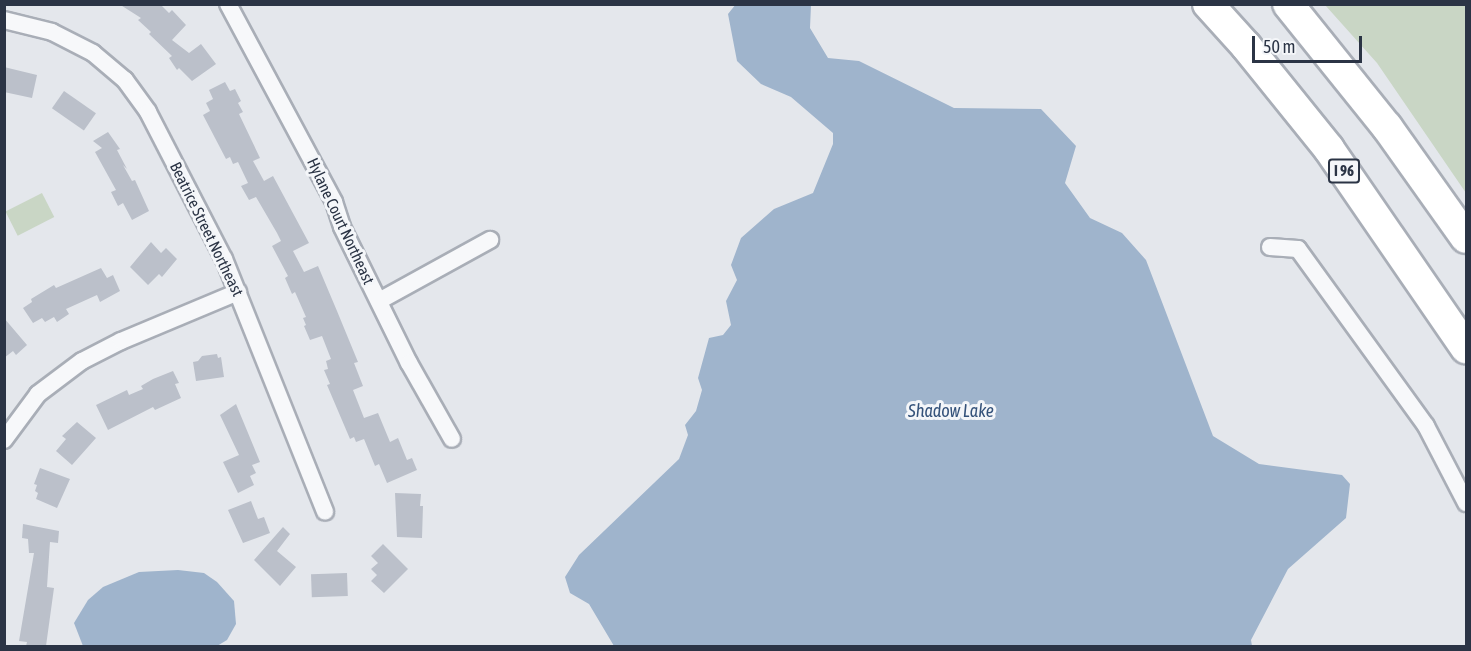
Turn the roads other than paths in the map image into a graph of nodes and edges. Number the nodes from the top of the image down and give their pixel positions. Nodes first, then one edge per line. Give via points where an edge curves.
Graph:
1 (228, 4) edge
2 (1208, 4) edge
3 (1288, 4) edge
4 (4, 20) edge
5 (1467, 238) edge
6 (490, 240) dead end
7 (1270, 248) dead end
8 (238, 292) junction
9 (379, 301) junction
10 (1467, 348) edge
11 (452, 439) dead end
12 (4, 440) edge
13 (1467, 503) edge
14 (325, 512) dead end

1 - 9 street, Hylane Court Northeast via 334,201 342,227
2 - 10 highway, I 96 via 1329,149
3 - 5 highway via 1387,127
4 - 8 street, Beatrice Street Northeast via 52,32 93,53 125,80 148,112
6 - 9 street
7 - 13 street via 1298,249 1426,426
8 - 12 street via 82,361 38,394
8 - 14 street, Beatrice Street Northeast
9 - 11 street, Hylane Court Northeast

